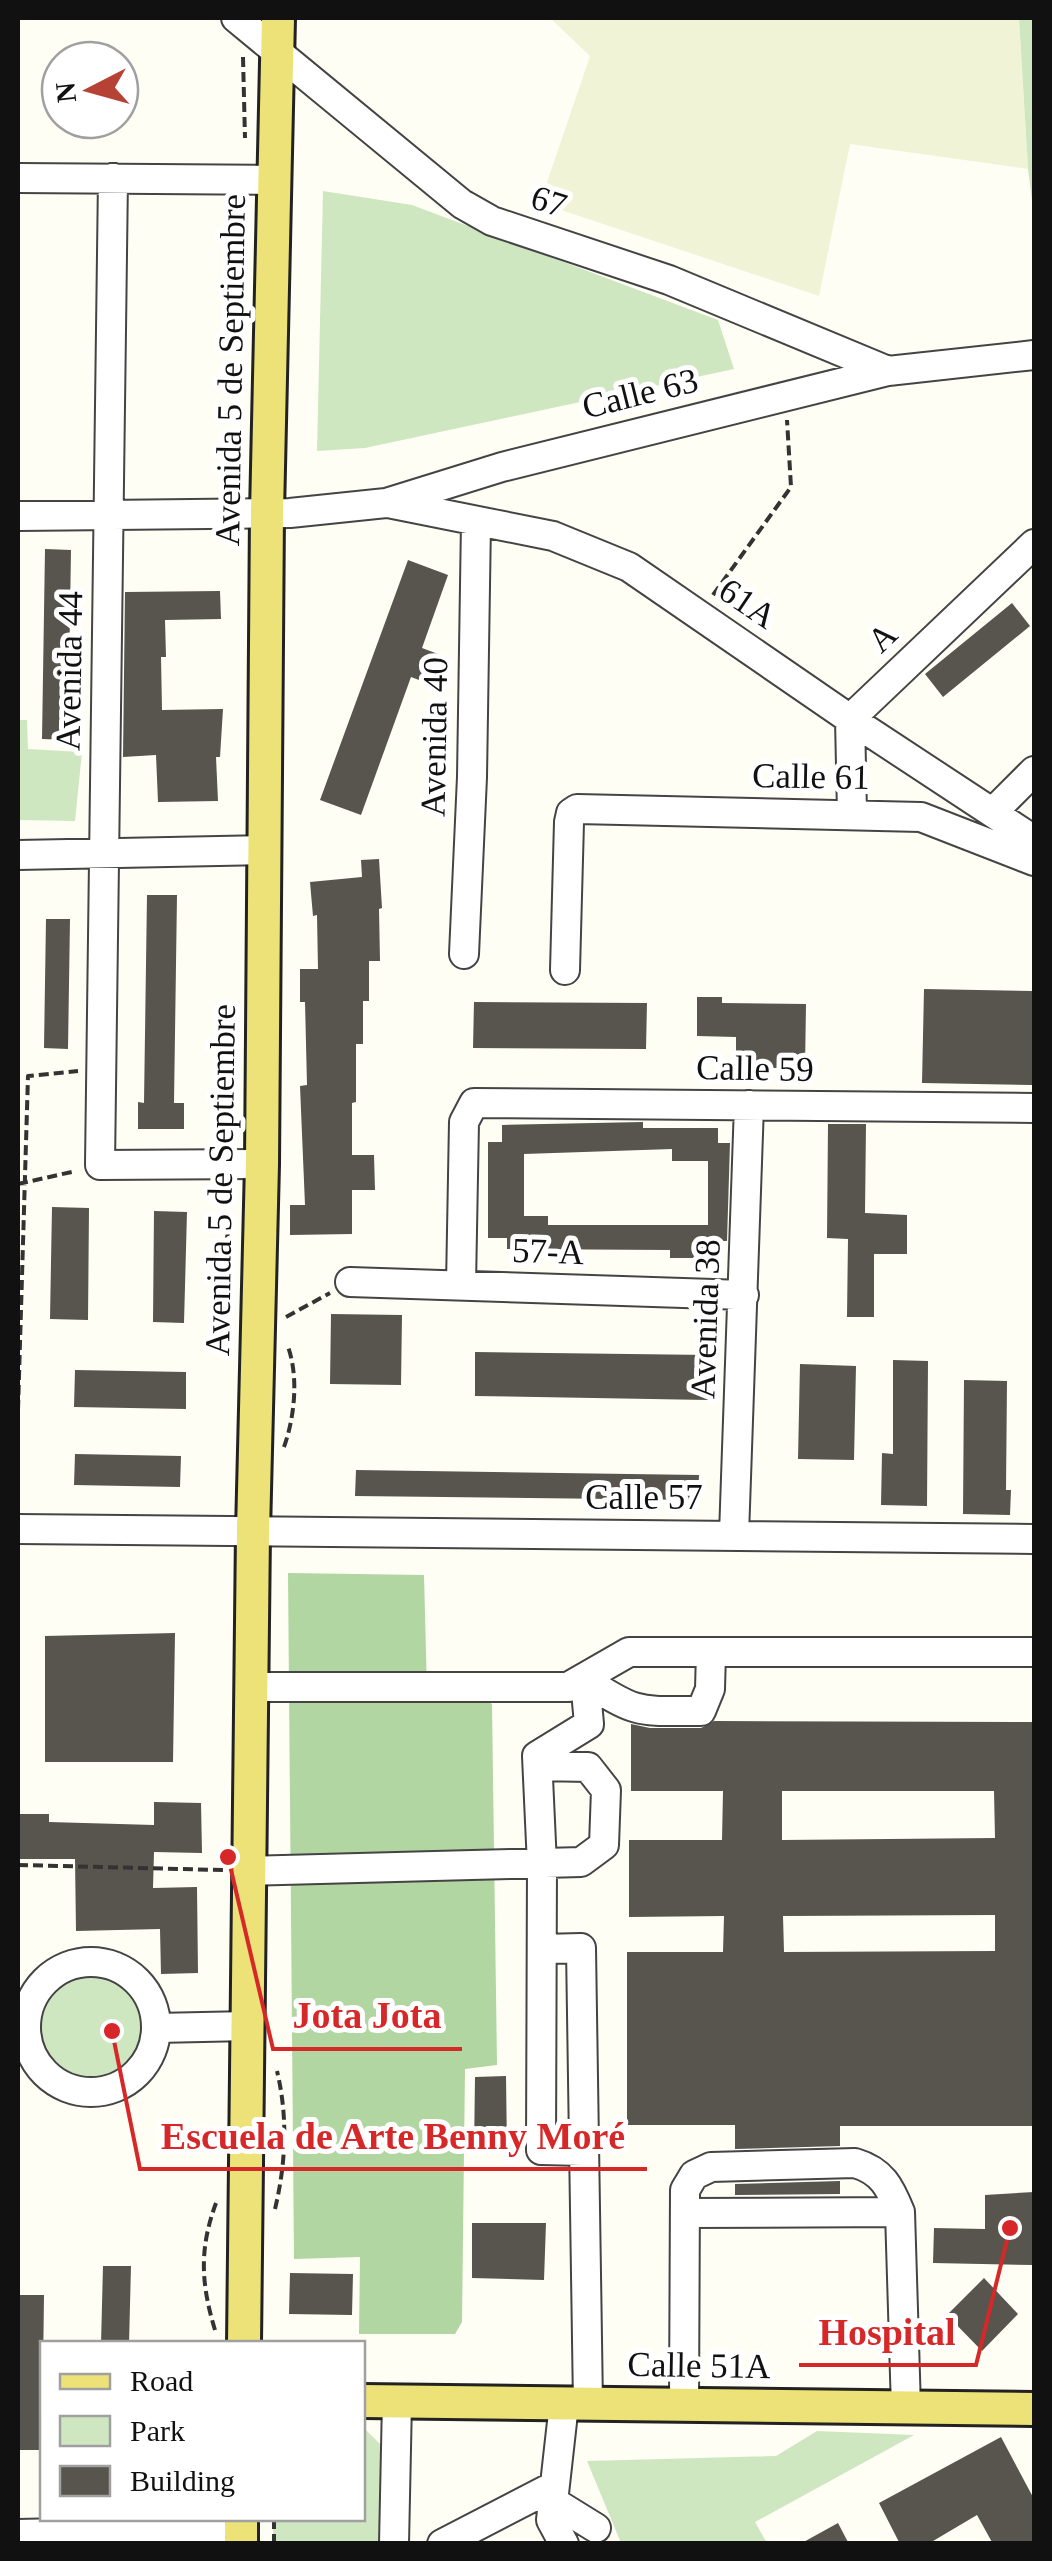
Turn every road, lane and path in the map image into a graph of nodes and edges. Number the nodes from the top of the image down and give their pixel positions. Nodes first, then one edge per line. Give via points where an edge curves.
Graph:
1 (236, 18) edge
2 (278, 18) edge
3 (278, 51) junction
4 (18, 178) edge
5 (112, 178) junction
6 (273, 180) junction
7 (1034, 354) edge
8 (888, 371) junction
9 (785, 395) junction
10 (386, 503) junction
11 (267, 513) junction
12 (108, 515) junction
13 (18, 516) edge
14 (476, 522) junction
15 (1034, 544) edge
16 (699, 615) junction
17 (850, 719) junction
18 (1034, 771) edge
19 (993, 812) junction
20 (852, 813) junction
21 (1034, 840) edge
22 (265, 850) junction
23 (104, 854) junction
24 (18, 855) edge
25 (1034, 862) edge
26 (464, 954) dead end
27 (565, 970) dead end
28 (102, 1070) junction
29 (749, 1105) junction
30 (1034, 1108) edge
31 (262, 1164) junction
32 (100, 1165) junction
33 (26, 1182) junction
34 (18, 1184) edge
35 (350, 1282) joint
36 (461, 1286) junction
37 (744, 1295) junction
38 (282, 1319) dead end
39 (18, 1410) edge
40 (18, 1529) edge
41 (253, 1532) junction
42 (734, 1536) junction
43 (1034, 1539) edge
44 (712, 1652) junction
45 (1034, 1652) edge
46 (585, 1680) junction
47 (252, 1687) junction
48 (538, 1766) junction
49 (18, 1865) edge
50 (542, 1865) junction
51 (249, 1871) junction
52 (542, 1949) junction
53 (249, 2026) junction
54 (156, 2028) junction
55 (584, 2151) junction
56 (900, 2212) junction
57 (685, 2213) junction
58 (248, 2339) edge
59 (365, 2401) edge
60 (397, 2402) junction
61 (576, 2404) junction
62 (684, 2405) junction
63 (906, 2408) junction
64 (1034, 2410) edge
65 (554, 2494) junction
66 (596, 2528) dead end
67 (241, 2530) edge
68 (18, 2534) edge
69 (89, 2538) edge
70 (394, 2544) edge
71 (442, 2544) edge
72 (564, 2544) edge

1 - 3 street, 67
2 - 3 main road, Avenida 5 de Septiembre
3 - 6 main road, Avenida 5 de Septiembre
3 - 8 street, 67 via 462,204 492,221 669,280
4 - 5 street
5 - 6 street
5 - 12 street, Avenida 44
6 - 11 main road, Avenida 5 de Septiembre
7 - 8 street, Calle 63
8 - 9 street, Calle 63
9 - 10 street, Calle 63
9 - 16 path via 791,487
10 - 11 street, Calle 63
10 - 14 street, 61A
11 - 12 street, Calle 63
11 - 22 main road, Avenida 5 de Septiembre
12 - 13 street, Calle 63
12 - 23 street, Avenida 44
14 - 16 street, 61A via 553,536 629,567
14 - 26 street, Avenida 40
15 - 17 street, A
16 - 17 street, 61A
17 - 19 street, 61A
17 - 20 street
18 - 19 street
19 - 21 street, 61A
20 - 25 street, Calle 61 via 921,817
20 - 27 street, Calle 61 via 577,809 568,822
22 - 23 street
22 - 31 main road, Avenida 5 de Septiembre
23 - 24 street
23 - 28 street, Avenida 44
28 - 32 street, Avenida 44
28 - 33 path via 28,1076
29 - 30 street, Calle 59
29 - 36 street, Calle 59 via 474,1103 464,1122
29 - 37 street, Avenida 38
31 - 32 street
31 - 41 main road, Avenida 5 de Septiembre
32 - 33 path
33 - 34 path
33 - 39 path
35 - 36 street, 57-A
35 - 38 path
36 - 37 street, 57-A
37 - 42 street, Avenida 38
40 - 41 street, Calle 57
41 - 42 street, Calle 57
41 - 47 main road, Avenida 5 de Septiembre
42 - 43 street, Calle 57
44 - 45 street
44 - 46 street via 629,1652
44 - 46 street via 701,1711 639,1712
46 - 47 street via 568,1687
46 - 48 street via 588,1724 537,1756
47 - 51 main road, Avenida 5 de Septiembre
48 - 50 street
48 - 50 street via 588,1766 606,1790 604,1846 581,1862
49 - 51 path
50 - 51 street
50 - 52 street
51 - 53 main road, Avenida 5 de Septiembre
52 - 55 street via 581,1948
52 - 55 street via 541,2150
53 - 54 street
53 - 58 main road, Avenida 5 de Septiembre
54 - 54 street via 142,1986 105,1963 62,1968 44,1982 26,2022 37,2063 60,2083 89,2092 128,2081 153,2048
55 - 61 street
56 - 57 street
56 - 57 street via 873,2168 856,2163 711,2167 694,2175 685,2190
56 - 63 street
57 - 62 street
59 - 60 main road, Calle 51A
60 - 61 main road, Calle 51A
60 - 70 street
61 - 62 main road, Calle 51A
61 - 65 street
62 - 63 main road, Calle 51A
63 - 64 main road, Calle 51A
65 - 66 street
65 - 71 street
65 - 72 street via 551,2520
67 - 69 street
68 - 69 street

